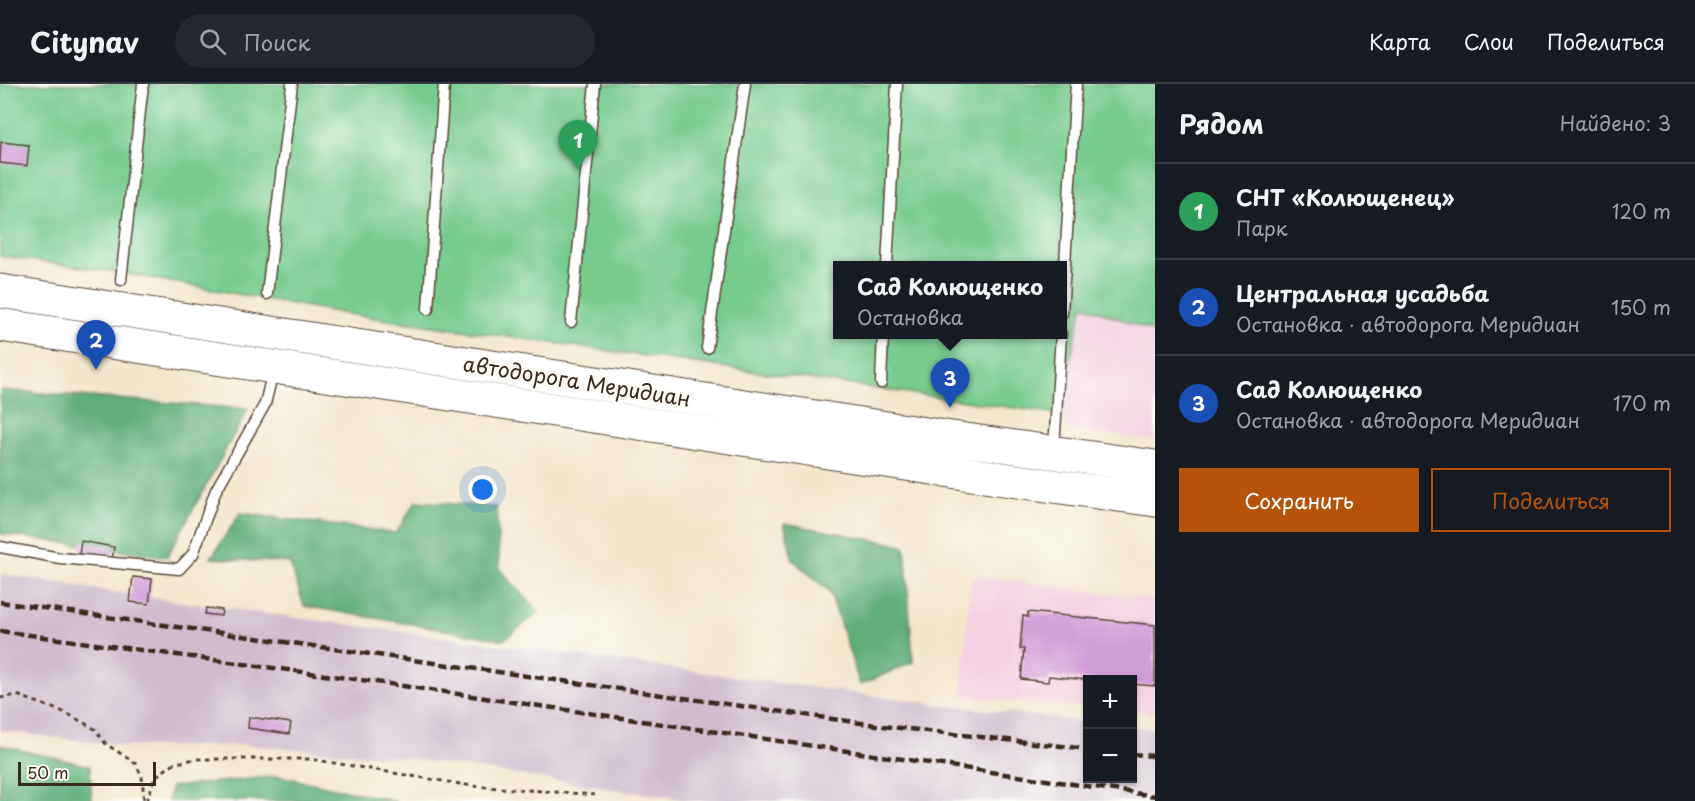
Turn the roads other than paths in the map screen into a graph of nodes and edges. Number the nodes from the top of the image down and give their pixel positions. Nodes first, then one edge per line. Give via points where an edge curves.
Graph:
1 (143, 84) edge
2 (292, 84) edge
3 (444, 84) edge
4 (595, 84) edge
5 (745, 84) edge
6 (897, 84) edge
7 (1076, 84) edge
8 (887, 261) edge
9 (1065, 261) edge
10 (122, 280) dead end
11 (0, 291) edge
12 (267, 294) dead end
13 (428, 309) dead end
14 (571, 322) dead end
15 (0, 325) edge
16 (884, 339) edge
17 (1061, 339) edge
18 (707, 348) dead end
19 (274, 368) junction
20 (881, 383) dead end
21 (1053, 453) junction
22 (1155, 467) edge
23 (1050, 485) junction
24 (1155, 500) edge
25 (0, 548) edge

1 - 10 lane
2 - 12 lane
3 - 13 lane
4 - 14 lane
5 - 18 lane
6 - 8 lane
7 - 9 lane
11 - 21 main road, автодорога Меридиан
15 - 19 main road, автодорога Меридиан
16 - 20 lane
17 - 21 lane
19 - 23 main road, автодорога Меридиан
19 - 25 lane via 265,404 216,490 193,554 179,569
21 - 22 main road, автодорога Меридиан
21 - 23 main road
23 - 24 main road, автодорога Меридиан

